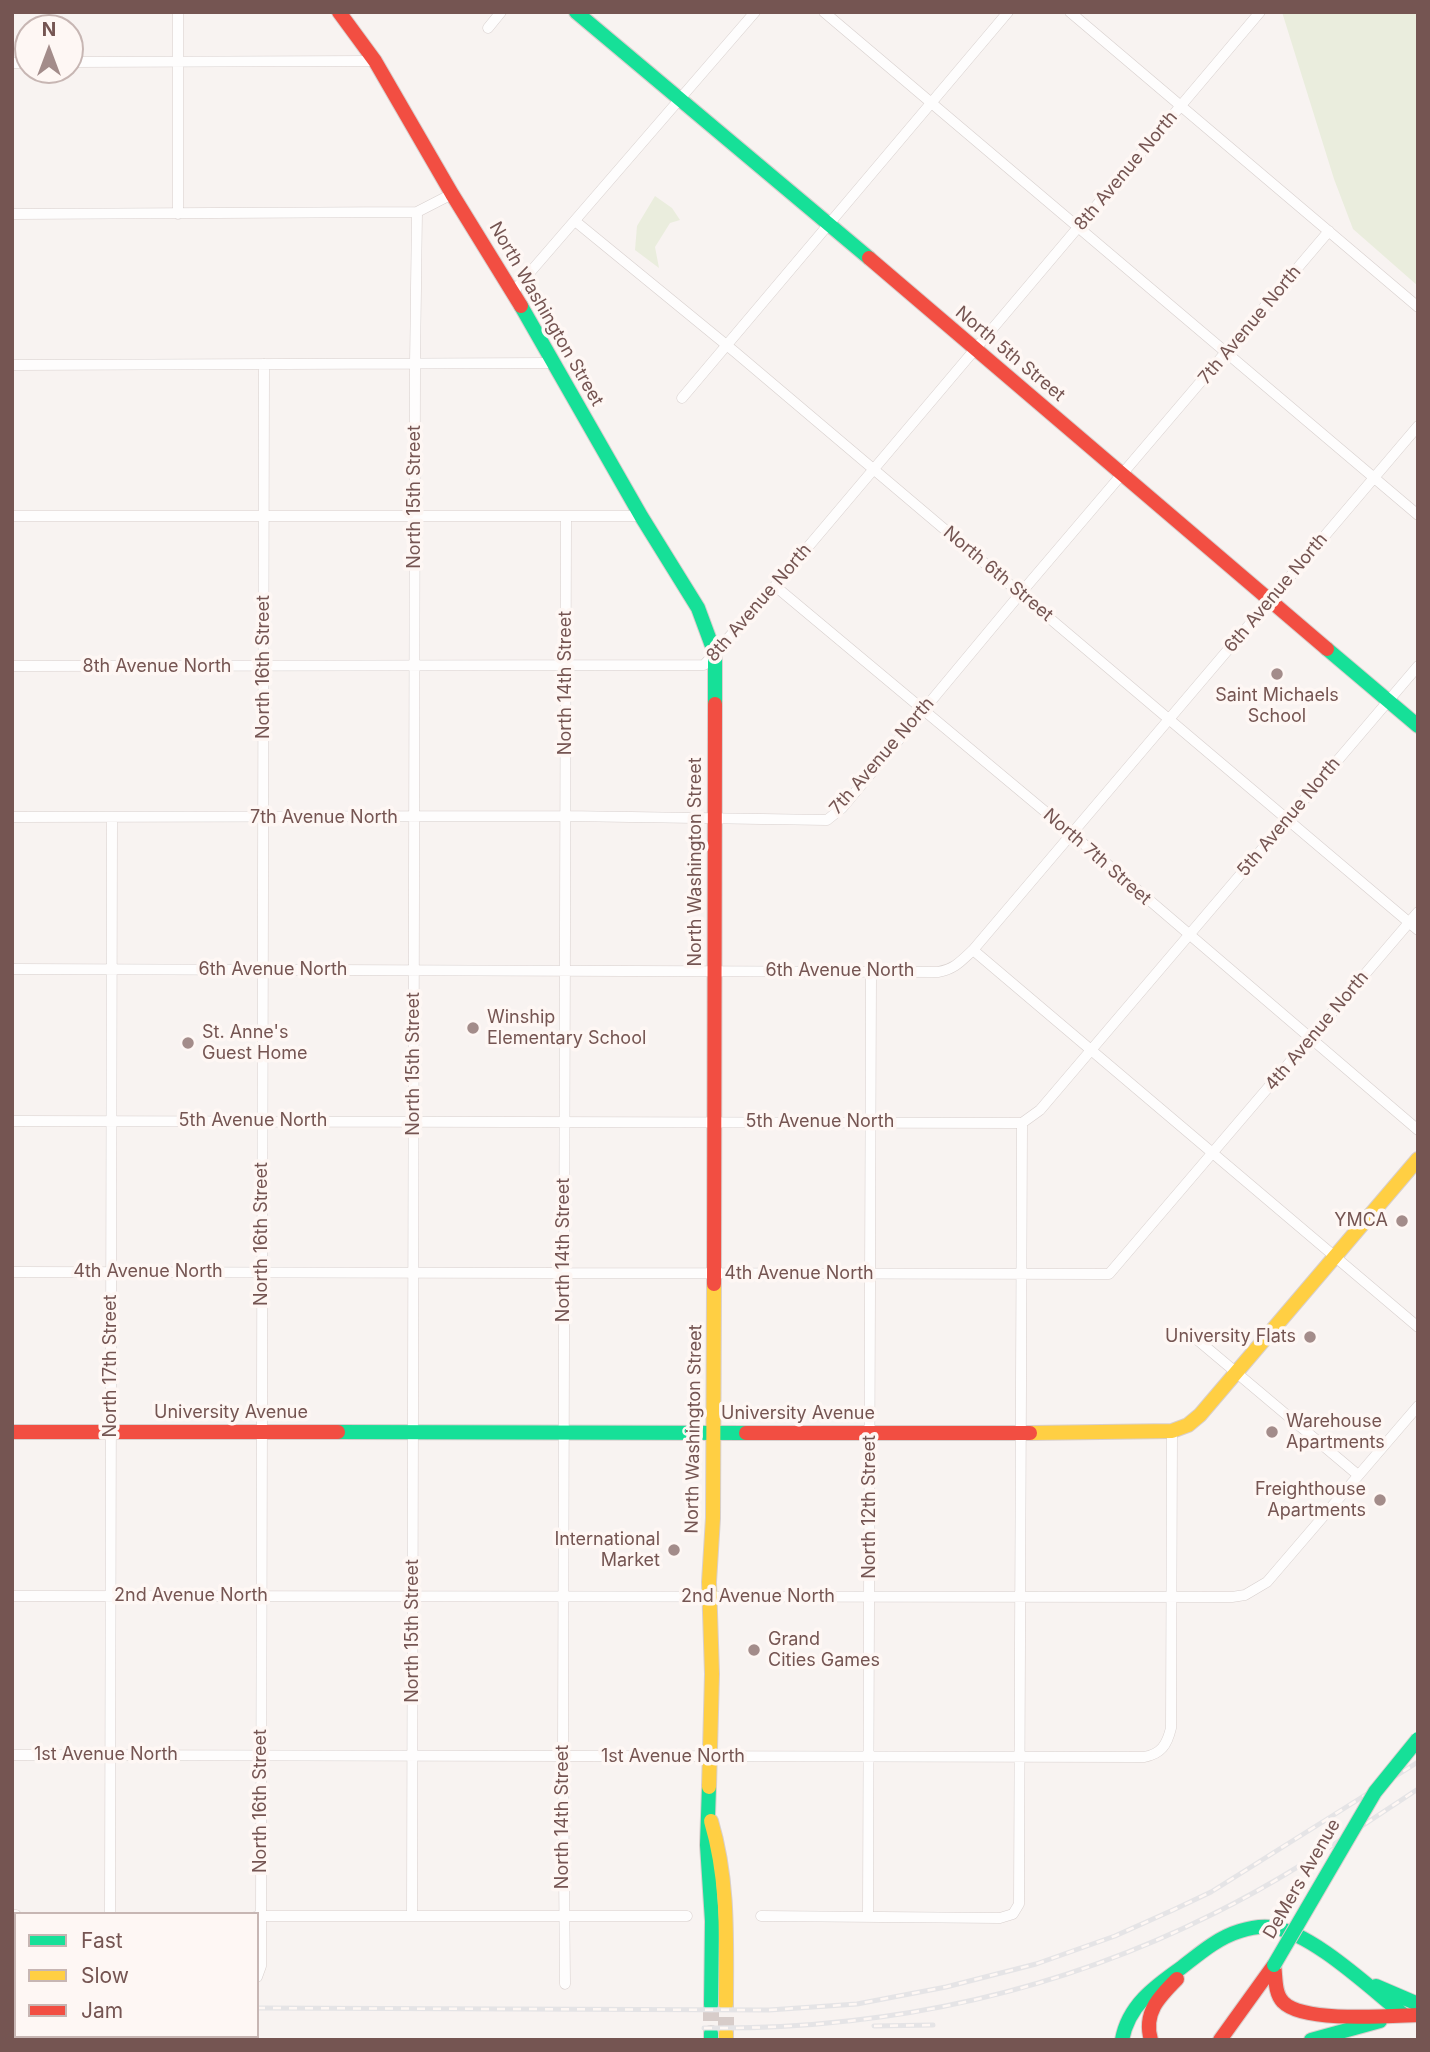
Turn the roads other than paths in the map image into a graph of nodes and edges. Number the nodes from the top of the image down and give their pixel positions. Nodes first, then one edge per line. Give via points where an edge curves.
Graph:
1 (178, 12) edge
2 (340, 12) edge
3 (501, 12) edge
4 (576, 12) edge
5 (755, 12) edge
6 (824, 12) edge
7 (1008, 12) edge
8 (1070, 12) edge
9 (1260, 12) edge
10 (488, 28) dead end
11 (376, 61) junction
12 (84, 62) edge
13 (178, 62) junction
14 (681, 100) junction
15 (931, 103) junction
16 (1182, 106) junction
17 (452, 194) junction
18 (418, 212) junction
19 (12, 214) edge
20 (178, 214) junction
21 (575, 221) junction
22 (828, 223) junction
23 (1079, 228) junction
24 (1329, 231) junction
25 (513, 292) junction
26 (1418, 307) edge
27 (725, 345) junction
28 (976, 350) junction
29 (1226, 353) junction
30 (553, 363) junction
31 (264, 364) junction
32 (415, 364) junction
33 (12, 365) edge
34 (682, 398) dead end
35 (1418, 426) edge
36 (873, 469) junction
37 (1123, 475) junction
38 (1373, 478) junction
39 (415, 514) junction
40 (264, 515) junction
41 (1418, 515) edge
42 (12, 516) edge
43 (566, 516) junction
44 (641, 516) junction
45 (775, 586) junction
46 (1020, 594) junction
47 (1270, 600) junction
48 (715, 654) junction
49 (12, 666) edge
50 (414, 666) junction
51 (1418, 666) edge
52 (264, 667) junction
53 (566, 667) junction
54 (1388, 701) junction
55 (923, 709) junction
56 (1169, 718) junction
57 (1418, 726) edge
58 (565, 816) junction
59 (12, 817) edge
60 (415, 817) junction
61 (111, 818) junction
62 (264, 818) junction
63 (716, 818) junction
64 (1288, 818) junction
65 (1072, 834) junction
66 (1418, 912) edge
67 (1408, 922) junction
68 (1418, 930) edge
69 (1189, 935) junction
70 (973, 950) junction
71 (12, 969) edge
72 (113, 969) junction
73 (263, 970) junction
74 (414, 970) junction
75 (565, 971) junction
76 (715, 971) junction
77 (871, 971) junction
78 (1311, 1038) junction
79 (1091, 1050) junction
80 (12, 1121) edge
81 (110, 1121) junction
82 (262, 1121) junction
83 (414, 1121) junction
84 (565, 1121) junction
85 (715, 1122) junction
86 (870, 1123) junction
87 (1021, 1123) junction
88 (1418, 1130) edge
89 (1213, 1153) junction
90 (1418, 1159) edge
91 (1334, 1256) junction
92 (12, 1272) edge
93 (262, 1272) junction
94 (111, 1273) junction
95 (414, 1273) junction
96 (565, 1273) junction
97 (714, 1273) junction
98 (870, 1274) junction
99 (1021, 1274) junction
100 (1418, 1327) edge
101 (1194, 1337) dead end
102 (1236, 1373) junction
103 (1418, 1406) edge
104 (12, 1432) edge
105 (111, 1432) junction
106 (414, 1432) junction
107 (564, 1432) junction
108 (1172, 1432) junction
109 (262, 1433) junction
110 (714, 1433) junction
111 (870, 1433) junction
112 (1021, 1433) junction
113 (1358, 1475) junction
114 (12, 1596) edge
115 (111, 1596) junction
116 (262, 1596) junction
117 (413, 1596) junction
118 (709, 1596) junction
119 (564, 1597) junction
120 (869, 1597) junction
121 (1020, 1598) junction
122 (1171, 1598) junction
123 (1418, 1738) edge
124 (12, 1755) edge
125 (110, 1755) junction
126 (261, 1755) junction
127 (413, 1755) junction
128 (869, 1756) junction
129 (563, 1757) junction
130 (710, 1757) junction
131 (1020, 1757) junction
132 (709, 1815) junction
133 (110, 1912) edge
134 (259, 1916) edge
135 (412, 1916) junction
136 (563, 1916) junction
137 (687, 1916) dead end
138 (761, 1916) dead end
139 (868, 1916) junction
140 (1202, 1952) junction
141 (1274, 1965) junction
142 (1344, 1969) junction
143 (259, 1972) edge
144 (565, 1984) dead end
145 (726, 2004) tunnel mouth
146 (1418, 2004) edge
147 (711, 2005) tunnel mouth
148 (1411, 2015) edge
149 (1221, 2037) edge
150 (1122, 2040) edge
151 (1151, 2040) edge
152 (1311, 2040) edge

1 - 13 street
2 - 11 main road, North Washington Street
3 - 10 street
4 - 14 main road, North 5th Street
5 - 14 street
6 - 15 street
7 - 15 street
8 - 16 street
9 - 16 street, 8th Avenue North
11 - 13 street
11 - 17 main road, North Washington Street
12 - 13 street
13 - 20 street
14 - 21 street
14 - 22 main road, North 5th Street
15 - 22 street
15 - 23 street
16 - 23 street, 8th Avenue North
16 - 24 street
17 - 18 street
17 - 25 main road, North Washington Street
18 - 20 street
18 - 32 street, North 15th Street
19 - 20 street
21 - 25 street
21 - 27 street, North 6th Street
22 - 27 street
22 - 28 main road, North 5th Street
23 - 28 street, 8th Avenue North
23 - 29 street
24 - 26 street
24 - 29 street, 7th Avenue North
25 - 30 main road, North Washington Street
27 - 34 street
27 - 36 street, North 6th Street
28 - 36 street, 8th Avenue North
28 - 37 main road, North 5th Street
29 - 37 street, 7th Avenue North
29 - 38 street
30 - 32 street
30 - 44 main road, North Washington Street
31 - 32 street
31 - 33 street
31 - 40 street, North 16th Street
32 - 39 street, North 15th Street
35 - 38 street, 6th Avenue North
36 - 45 street, 8th Avenue North
36 - 46 street, North 6th Street
37 - 46 street, 7th Avenue North
37 - 47 main road, North 5th Street
38 - 41 street
38 - 47 street, 6th Avenue North
39 - 40 street
39 - 43 street
39 - 50 street, North 15th Street
40 - 42 street
40 - 52 street, North 16th Street
43 - 44 street
43 - 53 street, North 14th Street
44 - 48 main road, North Washington Street via 698,608
45 - 48 street, 8th Avenue North
45 - 55 street, North 7th Street
46 - 55 street, 7th Avenue North
46 - 56 street, North 6th Street
47 - 54 main road, North 5th Street
47 - 56 street, 6th Avenue North
48 - 53 street, 8th Avenue North via 704,665
48 - 63 main road, North Washington Street
49 - 52 street, 8th Avenue North
50 - 52 street, 8th Avenue North
50 - 53 street, 8th Avenue North
50 - 60 street, North 15th Street
51 - 54 street, 5th Avenue North
52 - 62 street, North 16th Street
53 - 58 street, North 14th Street
54 - 57 main road, North 5th Street
54 - 64 street, 5th Avenue North
55 - 63 street, 7th Avenue North via 827,820
55 - 65 street, North 7th Street
56 - 64 street, North 6th Street
56 - 65 street, 6th Avenue North
58 - 60 street, 7th Avenue North
58 - 63 street, 7th Avenue North
58 - 75 street, North 14th Street
59 - 61 street, 7th Avenue North
60 - 62 street, 7th Avenue North
60 - 74 street, North 15th Street
61 - 62 street, 7th Avenue North
61 - 72 street, North 17th Street
62 - 73 street, North 16th Street
63 - 76 main road, North Washington Street
64 - 67 street, North 6th Street
64 - 69 street, 5th Avenue North
65 - 69 street, North 7th Street
65 - 70 street, 6th Avenue North
66 - 67 street, 4th Avenue North
67 - 68 street, North 6th Street
67 - 78 street, 4th Avenue North
69 - 78 street, North 7th Street
69 - 79 street, 5th Avenue North
70 - 77 street, 6th Avenue North via 949,970
70 - 79 street
71 - 72 street, 6th Avenue North
72 - 73 street, 6th Avenue North
72 - 81 street, North 17th Street
73 - 74 street, 6th Avenue North
73 - 82 street, North 16th Street
74 - 75 street, 6th Avenue North
74 - 83 street, North 15th Street
75 - 76 street, 6th Avenue North
75 - 84 street, North 14th Street
76 - 77 street, 6th Avenue North
76 - 85 main road, North Washington Street
77 - 86 street, North 12th Street
78 - 88 street, North 7th Street
78 - 89 street, 4th Avenue North
79 - 87 street, 5th Avenue North via 1041,1110
79 - 89 street
80 - 81 street, 5th Avenue North
81 - 82 street, 5th Avenue North
81 - 94 street, North 17th Street
82 - 83 street, 5th Avenue North
82 - 93 street, North 16th Street
83 - 84 street, 5th Avenue North
83 - 95 street, North 15th Street
84 - 85 street, 5th Avenue North
84 - 96 street, North 14th Street
85 - 86 street, 5th Avenue North
85 - 97 main road, North Washington Street
86 - 87 street, 5th Avenue North
86 - 98 street, North 12th Street
87 - 99 street
89 - 91 street
89 - 99 street, 4th Avenue North via 1109,1274
90 - 91 main road
91 - 100 street
91 - 102 main road
92 - 94 street, 4th Avenue North
93 - 94 street, 4th Avenue North
93 - 95 street, 4th Avenue North
93 - 109 street, North 16th Street
94 - 105 street, North 17th Street
95 - 96 street, 4th Avenue North
95 - 106 street, North 15th Street
96 - 97 street, 4th Avenue North
96 - 107 street, North 14th Street
97 - 98 street, 4th Avenue North
97 - 110 main road, North Washington Street
98 - 99 street, 4th Avenue North
98 - 111 street, North 12th Street
99 - 112 street
101 - 102 street
102 - 108 main road via 1200,1415
102 - 113 street
103 - 113 street, 2nd Avenue North
104 - 105 main road, University Avenue
105 - 109 main road, University Avenue
105 - 115 street, North 17th Street
106 - 107 main road, University Avenue
106 - 109 main road, University Avenue
106 - 117 street, North 15th Street
107 - 110 main road, University Avenue
107 - 119 street, North 14th Street
108 - 112 main road, University Avenue
108 - 122 street
109 - 116 street, North 16th Street
110 - 111 main road, University Avenue
110 - 118 main road, North Washington Street
111 - 112 main road, University Avenue
111 - 120 street, North 12th Street
112 - 121 street
113 - 122 street, 2nd Avenue North via 1267,1583 1232,1597
114 - 115 street, 2nd Avenue North
115 - 116 street, 2nd Avenue North
115 - 125 street, North 17th Street
116 - 117 street, 2nd Avenue North
116 - 126 street, North 16th Street
117 - 119 street, 2nd Avenue North
117 - 127 street, North 15th Street
118 - 119 street, 2nd Avenue North
118 - 120 street, 2nd Avenue North
118 - 130 main road, North Washington Street
119 - 129 street, North 14th Street
120 - 121 street, 2nd Avenue North
120 - 128 street, North 12th Street
121 - 122 street, 2nd Avenue North
121 - 131 street
122 - 131 street, 1st Avenue North via 1171,1728 1163,1749 1144,1758
123 - 141 main road, DeMers Avenue, bridge via 1376,1792
124 - 125 street, 1st Avenue North
125 - 126 street, 1st Avenue North
125 - 133 street, North 17th Street
126 - 127 street, 1st Avenue North
126 - 134 street, North 16th Street
127 - 129 street, 1st Avenue North
127 - 135 street, North 15th Street
128 - 130 street, 1st Avenue North
128 - 131 street, 1st Avenue North
128 - 139 street, North 12th Street
129 - 130 street, 1st Avenue North
129 - 136 street, North 14th Street
130 - 132 main road, North Washington Street
131 - 139 street via 1019,1904 1013,1914 1000,1918
132 - 145 main road, North Washington Street via 720,1844
132 - 147 main road, North Washington Street
134 - 135 street
134 - 143 street, North 16th Street
135 - 136 street
136 - 137 street
136 - 144 street, North 14th Street
138 - 139 street
140 - 142 main road via 1234,1933 1274,1928 1310,1942
140 - 150 main road via 1134,2008
140 - 151 main road via 1154,2001 1148,2016
141 - 148 main road via 1280,1999 1290,2008 1309,2014
141 - 149 main road, DeMers Avenue
142 - 146 main road
142 - 148 main road
148 - 152 main road

